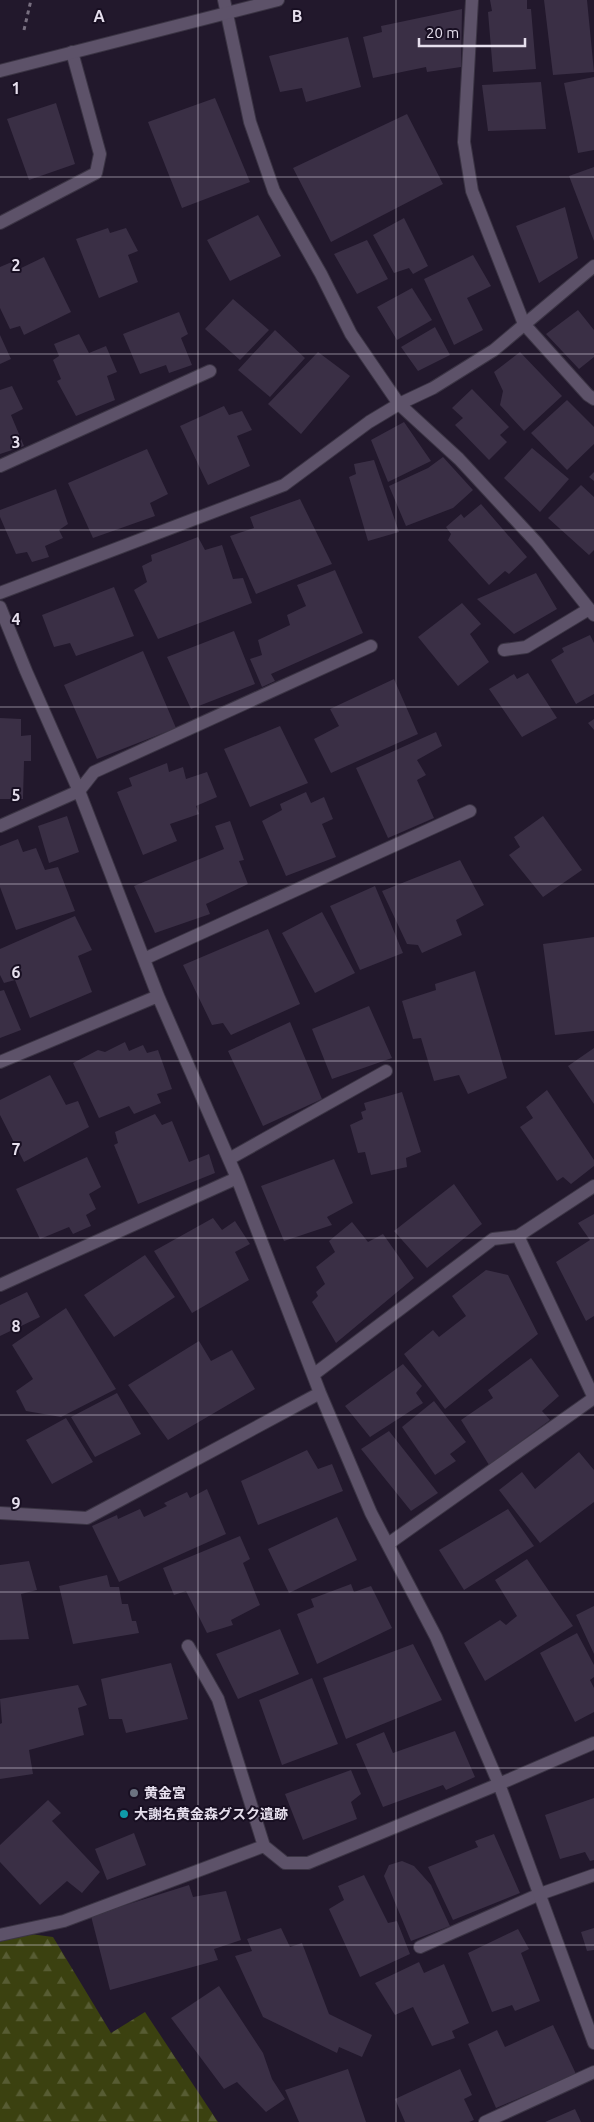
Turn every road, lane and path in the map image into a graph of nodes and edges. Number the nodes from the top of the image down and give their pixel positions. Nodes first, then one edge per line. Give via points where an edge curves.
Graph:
1 (30, 0) edge
2 (224, 0) edge
3 (278, 0) edge
4 (472, 0) edge
5 (227, 13) junction
6 (24, 30) dead end
7 (72, 52) junction
8 (0, 71) edge
9 (0, 223) edge
10 (594, 266) edge
11 (524, 324) junction
12 (210, 370) dead end
13 (594, 399) edge
14 (399, 404) junction
15 (0, 466) edge
16 (0, 593) edge
17 (0, 607) edge
18 (592, 612) edge
19 (371, 646) dead end
20 (504, 650) dead end
21 (78, 791) junction
22 (470, 811) dead end
23 (0, 826) edge
24 (144, 959) junction
25 (158, 996) junction
26 (0, 1062) edge
27 (386, 1071) dead end
28 (228, 1159) junction
29 (237, 1178) junction
30 (594, 1186) edge
31 (518, 1236) junction
32 (0, 1285) edge
33 (312, 1375) junction
34 (320, 1394) junction
35 (594, 1398) edge
36 (0, 1514) edge
37 (388, 1544) junction
38 (188, 1646) dead end
39 (594, 1743) edge
40 (499, 1784) junction
41 (264, 1846) junction
42 (594, 1875) edge
43 (540, 1894) junction
44 (0, 1935) edge
45 (420, 1947) dead end
46 (594, 2044) edge
47 (594, 2072) edge
48 (485, 2122) edge

1 - 6 path
2 - 5 street
3 - 5 street
4 - 11 street via 464,142 472,191
5 - 7 street
5 - 14 street via 250,122 274,192 321,274 350,334
7 - 8 street
7 - 9 street via 100,154 96,173
10 - 11 street
11 - 13 street
11 - 14 street via 464,370
12 - 15 street
14 - 16 street via 369,422 284,485
14 - 18 street via 466,466 537,543
17 - 21 street
18 - 20 street via 526,646
19 - 21 street via 94,772
21 - 23 street
21 - 24 street
22 - 24 street
24 - 25 street
25 - 26 street
25 - 28 street
27 - 28 street
28 - 29 street
29 - 32 street
29 - 33 street
30 - 31 street
31 - 33 street via 493,1239
31 - 35 street
33 - 34 street
34 - 36 street via 87,1518
34 - 37 street via 370,1513
35 - 37 street
37 - 40 street via 436,1637
38 - 41 street via 218,1699
39 - 40 street
40 - 41 street via 308,1863 285,1863
40 - 43 street
41 - 44 street via 64,1921
42 - 43 street
43 - 45 street
43 - 46 street
47 - 48 street

